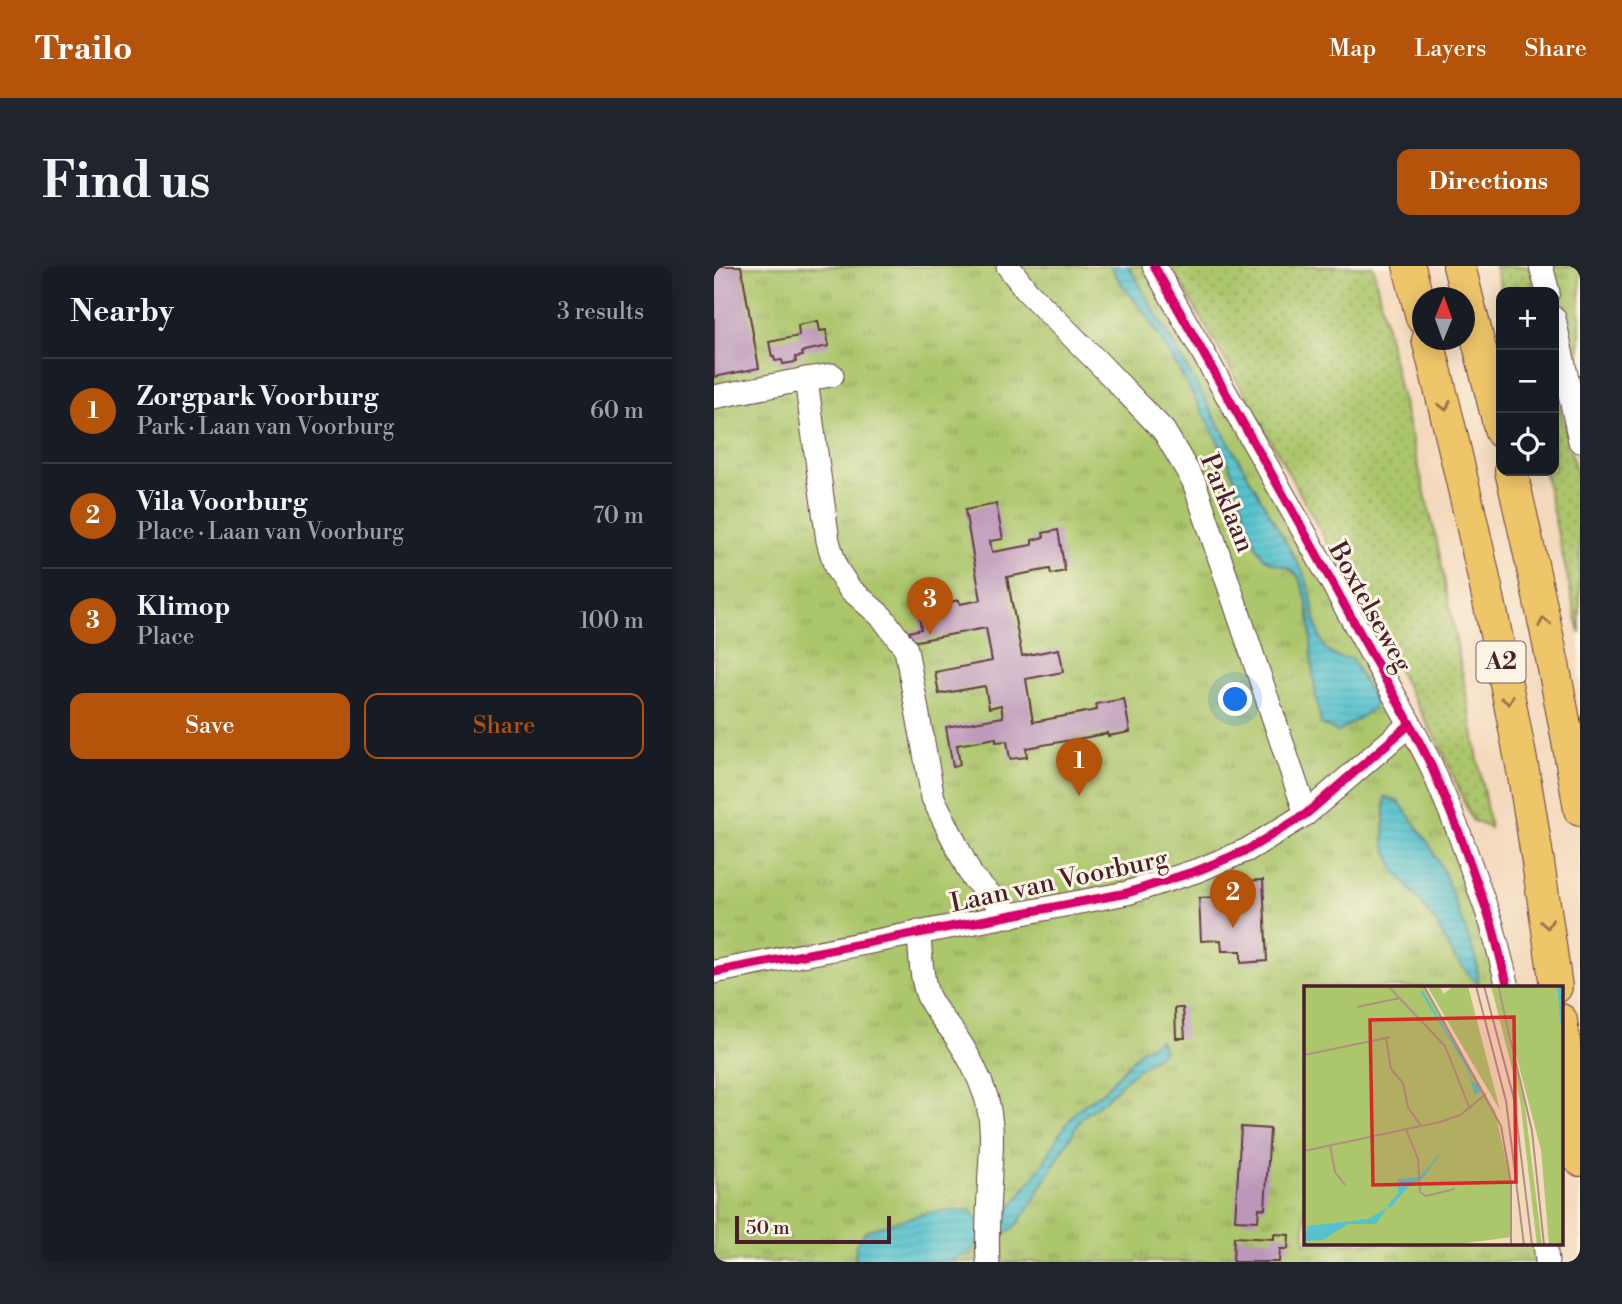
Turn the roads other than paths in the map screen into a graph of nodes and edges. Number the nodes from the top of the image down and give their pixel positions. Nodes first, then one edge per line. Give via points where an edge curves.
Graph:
1 (1008, 266) edge
2 (1154, 266) edge
3 (1409, 266) edge
4 (1459, 266) edge
5 (1541, 266) edge
6 (1415, 287) edge
7 (1547, 287) edge
8 (1559, 342) edge
9 (1431, 350) edge
10 (832, 376) dead end
11 (806, 379) junction
12 (714, 397) edge
13 (1496, 413) edge
14 (1580, 441) edge
15 (1512, 476) edge
16 (1410, 724) junction
17 (1580, 810) edge
18 (1306, 814) junction
19 (1011, 916) junction
20 (919, 932) junction
21 (714, 972) edge
22 (1508, 986) edge
23 (1556, 986) edge
24 (1562, 1027) edge
25 (1580, 1160) edge
26 (1545, 1244) edge
27 (988, 1254) edge
28 (1547, 1262) edge

1 - 18 street, Parklaan via 1164,431 1194,482
2 - 16 street, Boxtelseweg
3 - 6 highway
4 - 13 highway
5 - 7 street
8 - 14 street
9 -> 23 highway, A2 via 1520,759
10 - 11 street
11 - 12 street
11 - 19 street via 828,541 836,568 849,589 882,617 906,649 933,798 972,877
17 -> 15 highway, A2
16 - 18 street, Laan van Voorburg
16 - 22 street, Boxtelseweg via 1458,830 1492,925
18 - 19 street, Laan van Voorburg via 1247,849 1199,870 1126,893
19 - 20 street, Laan van Voorburg
20 - 21 street, Laan van Voorburg
20 - 27 street, Laan van Voorburg via 927,994 972,1063 990,1115
24 - 25 highway
26 - 28 street

